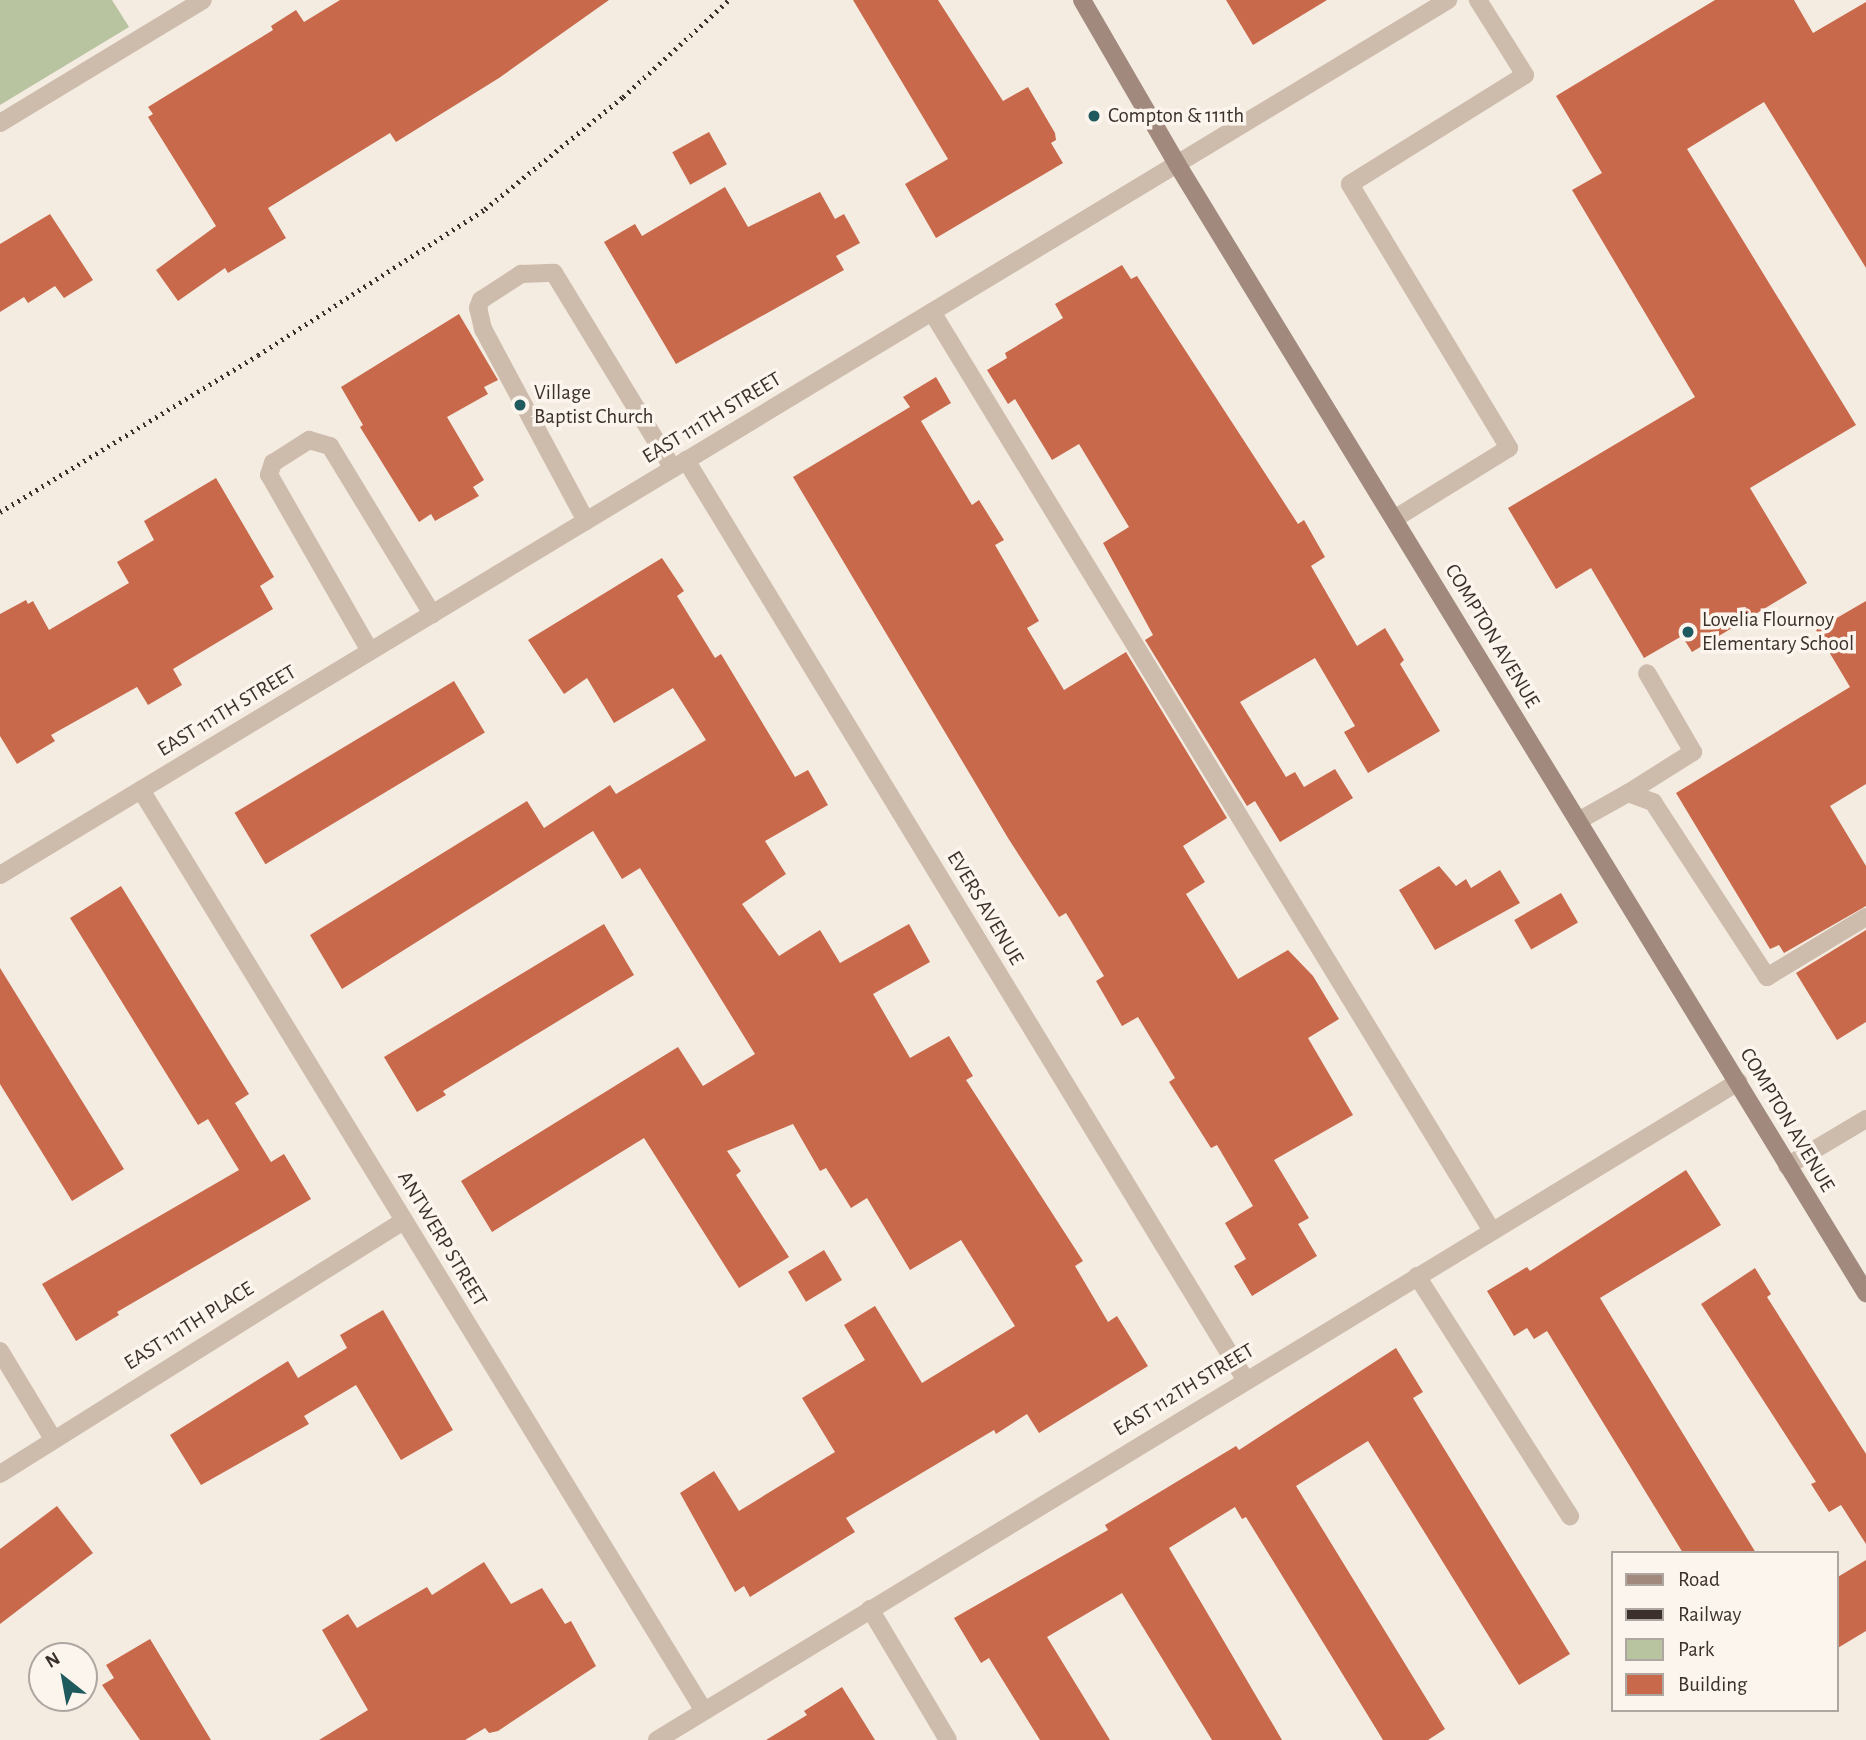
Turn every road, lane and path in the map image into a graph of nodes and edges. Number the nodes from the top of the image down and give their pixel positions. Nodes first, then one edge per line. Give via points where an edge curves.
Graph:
1 (203, 0) edge
2 (1082, 0) edge
3 (1448, 0) edge
4 (1478, 0) edge
5 (0, 123) edge
6 (1177, 164) junction
7 (932, 312) junction
8 (679, 465) junction
9 (1394, 519) junction
10 (586, 521) junction
11 (432, 614) junction
12 (370, 652) junction
13 (1647, 673) dead end
14 (141, 790) junction
15 (1628, 793) junction
16 (1578, 821) junction
17 (0, 875) edge
18 (1866, 917) edge
19 (1738, 1082) junction
20 (1866, 1119) edge
21 (1787, 1166) junction
22 (404, 1221) junction
23 (1492, 1231) junction
24 (1417, 1276) junction
25 (1866, 1293) edge
26 (0, 1352) edge
27 (1245, 1379) junction
28 (53, 1439) junction
29 (0, 1474) edge
30 (1570, 1516) dead end
31 (870, 1609) junction
32 (704, 1711) junction
33 (657, 1740) edge
34 (948, 1740) edge

1 - 5 street
2 - 6 main road, COMPTON AVENUE
3 - 6 street, EAST 111TH STREET
4 - 9 street via 1525,75 1350,184 1509,448
6 - 7 street, EAST 111TH STREET
6 - 9 main road, COMPTON AVENUE
7 - 8 street, EAST 111TH STREET
7 - 23 street
8 - 10 street, EAST 111TH STREET
8 - 10 street, EVERS AVENUE via 554,273 521,274 481,300 478,308 483,329
8 - 27 street, EVERS AVENUE
9 - 16 main road, COMPTON AVENUE
10 - 11 street, EAST 111TH STREET
11 - 12 street, EAST 111TH STREET
11 - 12 street via 330,446 309,440 274,463 269,475
12 - 14 street, EAST 111TH STREET
13 - 15 street via 1693,752
14 - 17 street, EAST 111TH STREET
14 - 22 street, ANTWERP STREET
15 - 16 street
15 - 18 street via 1653,802 1767,977
16 - 19 main road, COMPTON AVENUE
19 - 21 main road, COMPTON AVENUE
19 - 23 street, EAST 112TH STREET
20 - 21 street
21 - 25 main road, COMPTON AVENUE
22 - 28 street, EAST 111TH PLACE
22 - 32 street, ANTWERP STREET
23 - 24 street, EAST 112TH STREET
24 - 27 street, EAST 112TH STREET
24 - 30 street
26 - 28 street
27 - 31 street, EAST 112TH STREET
28 - 29 street, EAST 111TH PLACE
31 - 32 street, EAST 112TH STREET
31 - 34 street
32 - 33 street, EAST 112TH STREET

